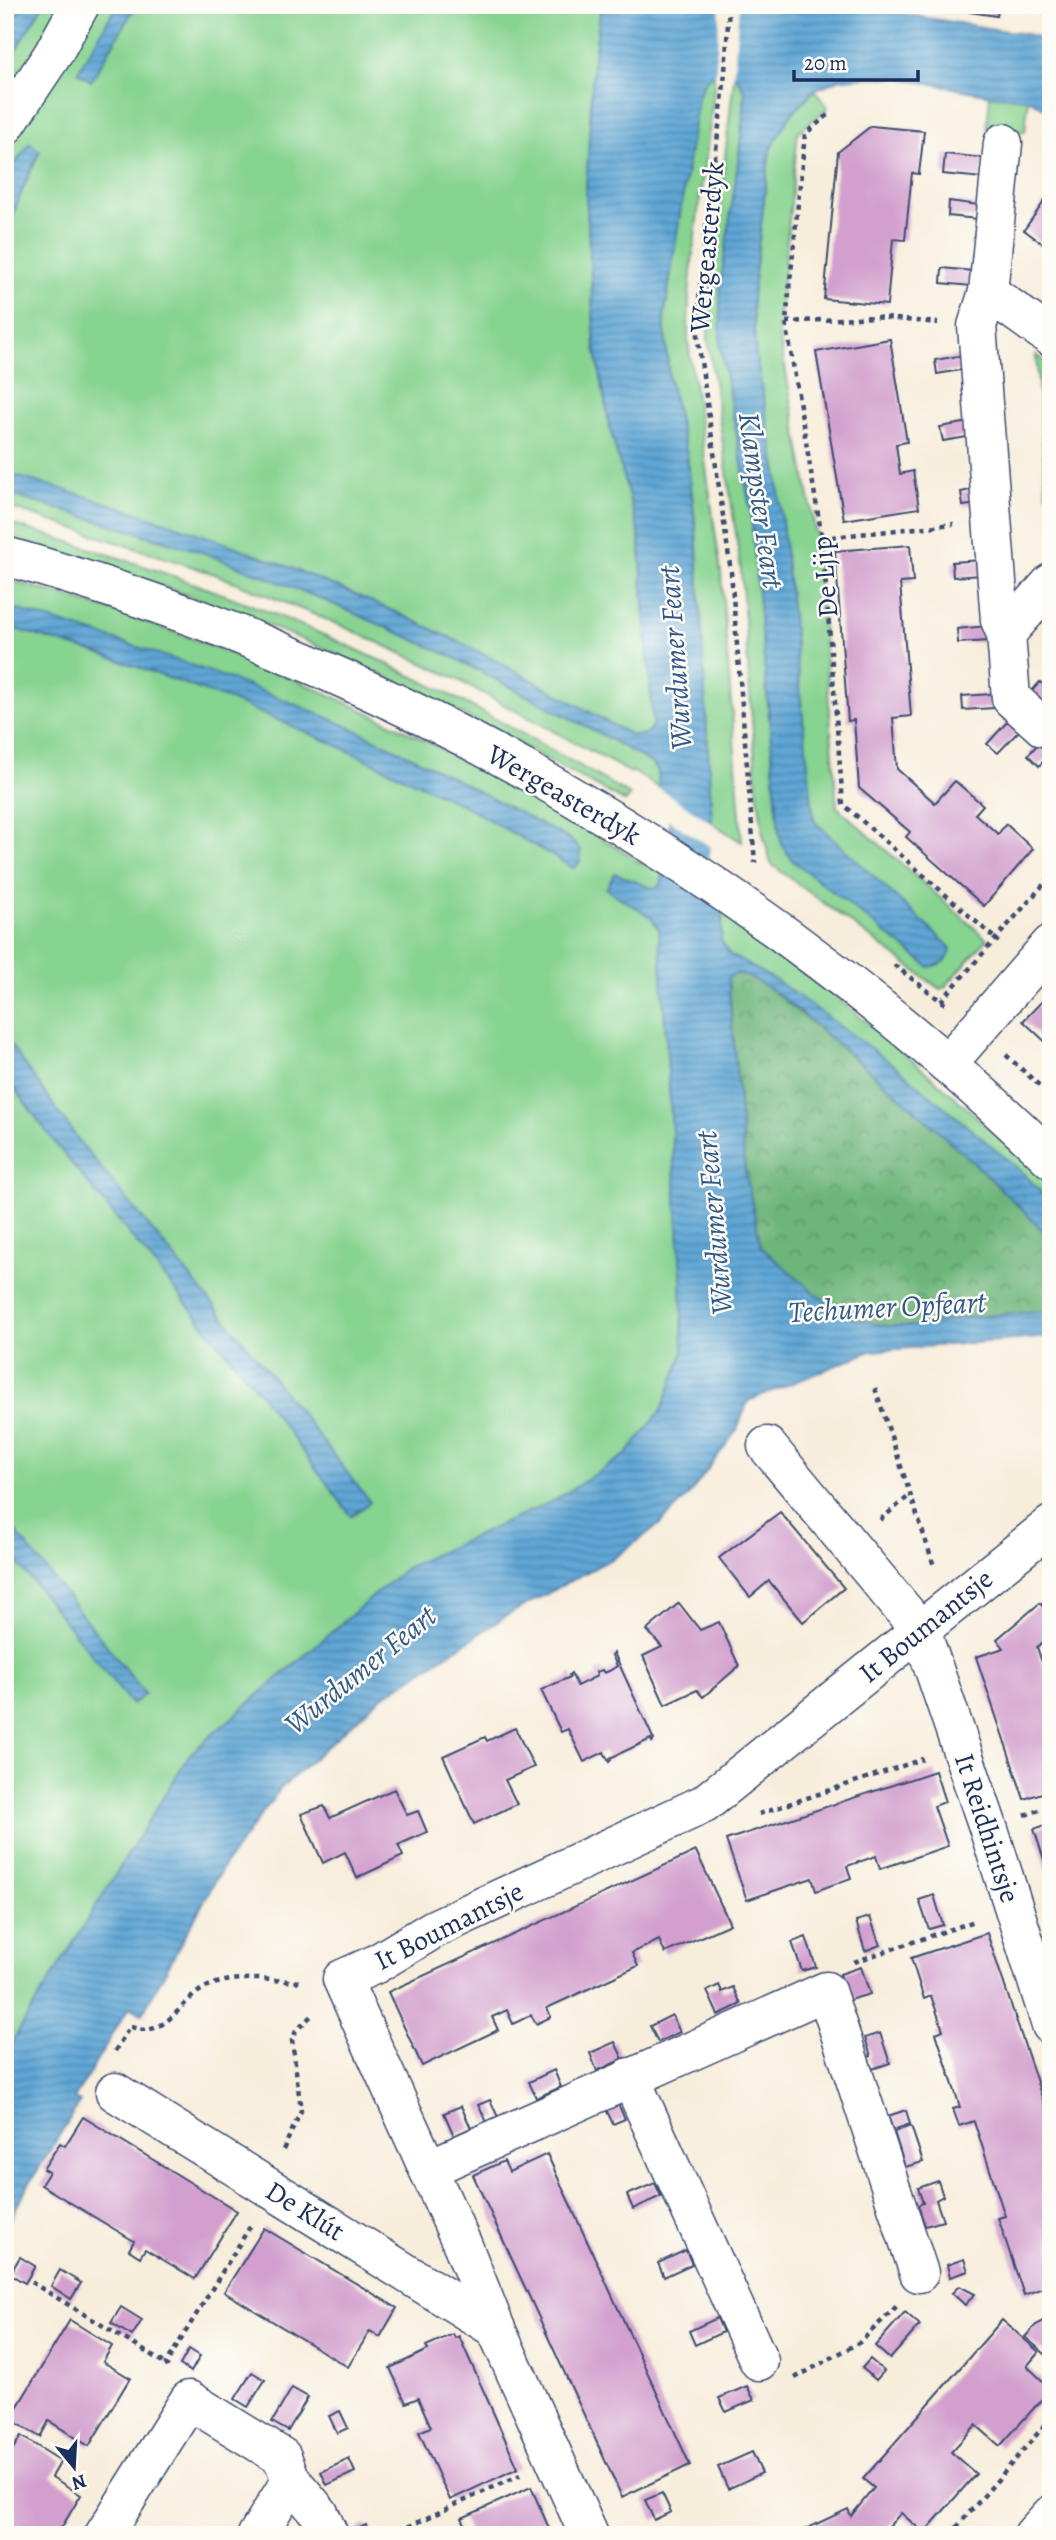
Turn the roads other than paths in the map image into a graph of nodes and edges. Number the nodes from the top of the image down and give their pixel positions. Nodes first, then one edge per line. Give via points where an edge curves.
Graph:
1 (80, 5) edge
2 (5, 126) edge
3 (1003, 143) dead end
4 (983, 309) junction
5 (1051, 337) edge
6 (5, 556) edge
7 (1051, 583) edge
8 (1006, 634) junction
9 (1043, 726) dead end
10 (1040, 956) edge
11 (947, 1064) junction
12 (1051, 1159) edge
13 (767, 1446) dead end
14 (1050, 1528) edge
15 (935, 1619) junction
16 (1051, 2025) edge
17 (630, 2077) junction
18 (115, 2092) road end
19 (428, 2169) junction
20 (919, 2273) road end
21 (496, 2329) junction
22 (759, 2361) road end
23 (291, 2480) junction
24 (1051, 2515) edge
25 (104, 2535) edge
26 (257, 2535) edge
27 (329, 2535) edge
28 (589, 2535) edge
29 (1033, 2535) edge

1 - 2 street
3 - 4 street
4 - 5 street
4 - 8 street via 1000,620
6 - 11 street, Wergeasterdyk via 219,627 319,668 494,753 743,903
7 - 8 street
8 - 9 street via 1011,698
10 - 11 street
11 - 12 street, Wergeasterdyk
13 - 15 street
14 - 15 street, It Boumantsje
15 - 16 street, It Reidhintsje via 960,1746
15 - 19 street, It Boumantsje via 704,1804 434,1929 342,1979
17 - 19 street
17 - 20 street via 826,1990
17 - 22 street
18 - 21 street, De Klút
19 - 21 street, It Boumantsje
21 - 28 street, It Boumantsje
23 - 25 street via 282,2457 189,2400
23 - 26 street
23 - 27 street via 319,2513
24 - 29 street

